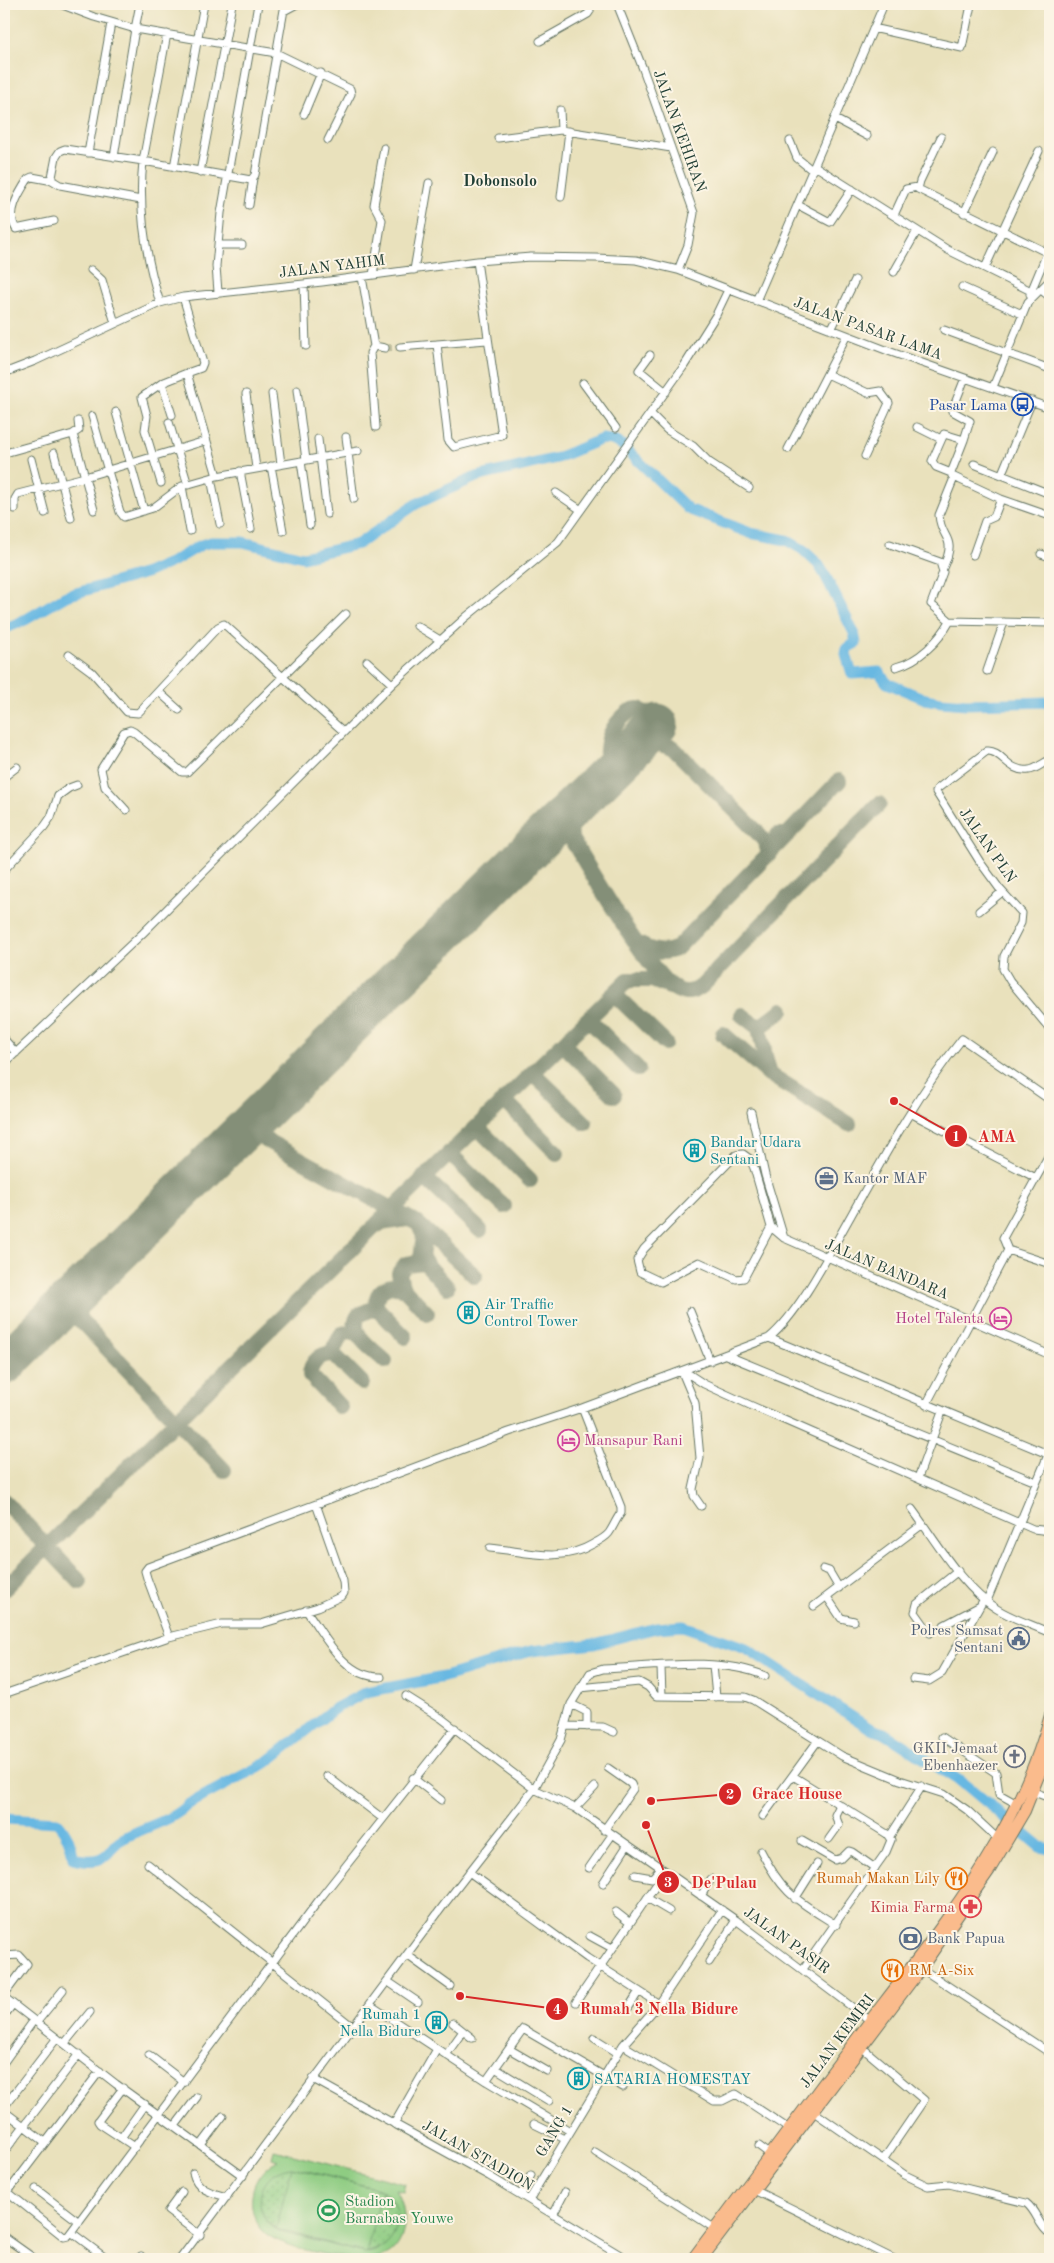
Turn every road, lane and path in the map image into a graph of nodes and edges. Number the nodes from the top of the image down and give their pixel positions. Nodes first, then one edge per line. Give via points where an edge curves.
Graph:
1 (60, 4) edge
2 (140, 4) edge
3 (204, 4) edge
4 (232, 4) edge
5 (258, 4) edge
6 (297, 4) edge
7 (588, 4) edge
8 (617, 4) edge
9 (884, 4) edge
10 (971, 5) edge
11 (285, 7) edge
12 (111, 23) junction
13 (875, 24) junction
14 (135, 28) junction
15 (167, 34) junction
16 (198, 39) junction
17 (540, 41) dead end
18 (224, 45) junction
19 (250, 49) junction
20 (276, 53) junction
21 (321, 73) junction
22 (560, 110) dead end
23 (304, 114) dead end
24 (836, 118) junction
25 (560, 130) junction
26 (569, 131) junction
27 (867, 136) dead end
28 (941, 137) dead end
29 (498, 138) dead end
30 (328, 140) dead end
31 (790, 142) dead end
32 (384, 148) dead end
33 (671, 148) junction
34 (993, 152) dead end
35 (1039, 152) dead end
36 (88, 153) junction
37 (114, 156) junction
38 (143, 161) junction
39 (174, 167) junction
40 (814, 169) junction
41 (200, 172) junction
42 (227, 177) junction
43 (253, 178) junction
44 (50, 179) junction
45 (429, 184) dead end
46 (918, 187) junction
47 (852, 189) junction
48 (561, 196) dead end
49 (141, 200) junction
50 (249, 205) dead end
51 (798, 205) junction
52 (12, 210) junction
53 (4, 211) edge
54 (964, 213) junction
55 (894, 215) junction
56 (54, 221) dead end
57 (1002, 230) junction
58 (917, 231) junction
59 (218, 245) junction
60 (242, 245) dead end
61 (1049, 250) edge
62 (477, 261) junction
63 (985, 268) junction
64 (91, 270) dead end
65 (414, 270) junction
66 (678, 270) junction
67 (894, 272) dead end
68 (373, 275) junction
69 (362, 277) junction
70 (855, 280) dead end
71 (1050, 280) edge
72 (304, 284) junction
73 (962, 287) dead end
74 (728, 290) junction
75 (1041, 290) junction
76 (1031, 291) junction
77 (218, 292) junction
78 (183, 297) junction
79 (1050, 297) edge
80 (756, 302) junction
81 (1028, 302) junction
82 (160, 303) junction
83 (1022, 314) junction
84 (115, 323) junction
85 (832, 330) junction
86 (944, 330) dead end
87 (847, 335) junction
88 (488, 340) junction
89 (437, 344) junction
90 (306, 346) dead end
91 (374, 346) junction
92 (400, 347) tunnel mouth
93 (385, 348) tunnel mouth
94 (1006, 352) junction
95 (650, 355) dead end
96 (1050, 369) edge
97 (4, 373) edge
98 (187, 373) junction
99 (828, 374) junction
100 (965, 378) junction
101 (162, 383) junction
102 (584, 383) dead end
103 (993, 387) junction
104 (297, 390) dead end
105 (666, 392) junction
106 (246, 394) dead end
107 (272, 394) dead end
108 (1032, 401) junction
109 (1050, 408) edge
110 (116, 412) dead end
111 (172, 414) dead end
112 (651, 414) junction
113 (92, 416) dead end
114 (78, 421) dead end
115 (168, 422) dead end
116 (376, 427) dead end
117 (918, 427) dead end
118 (616, 428) dead end
119 (72, 434) junction
120 (346, 437) dead end
121 (318, 439) dead end
122 (940, 439) junction
123 (205, 440) junction
124 (964, 440) junction
125 (177, 449) junction
126 (788, 449) dead end
127 (358, 451) dead end
128 (348, 452) junction
129 (5, 453) dead end
130 (54, 453) dead end
131 (153, 456) junction
132 (865, 456) dead end
133 (319, 457) junction
134 (31, 459) dead end
135 (303, 460) junction
136 (131, 464) junction
137 (281, 464) junction
138 (974, 464) dead end
139 (272, 466) junction
140 (256, 468) junction
141 (108, 470) junction
142 (240, 471) junction
143 (1002, 473) junction
144 (952, 476) junction
145 (85, 477) junction
146 (214, 477) junction
147 (61, 482) junction
148 (161, 483) dead end
149 (185, 485) junction
150 (749, 488) dead end
151 (39, 489) junction
152 (556, 493) dead end
153 (1050, 494) edge
154 (354, 499) dead end
155 (1001, 499) junction
156 (14, 509) dead end
157 (94, 510) dead end
158 (581, 510) junction
159 (144, 511) junction
160 (45, 513) dead end
161 (327, 514) dead end
162 (1050, 516) edge
163 (72, 518) dead end
164 (220, 524) dead end
165 (310, 525) dead end
166 (251, 529) dead end
167 (190, 531) dead end
168 (283, 531) dead end
169 (890, 544) dead end
170 (1041, 554) dead end
171 (973, 555) dead end
172 (1050, 557) edge
173 (943, 568) junction
174 (346, 614) dead end
175 (950, 621) junction
176 (1004, 622) junction
177 (1050, 623) edge
178 (418, 626) dead end
179 (440, 640) junction
180 (69, 655) dead end
181 (367, 661) dead end
182 (896, 667) dead end
183 (987, 671) dead end
184 (282, 676) junction
185 (392, 684) junction
186 (159, 692) junction
187 (179, 710) dead end
188 (344, 732) junction
189 (1050, 760) edge
190 (17, 767) dead end
191 (4, 777) edge
192 (77, 785) dead end
193 (126, 810) dead end
194 (4, 870) edge
195 (1002, 892) junction
196 (979, 911) dead end
197 (1050, 1030) edge
198 (4, 1039) edge
199 (16, 1053) junction
200 (4, 1064) edge
201 (1050, 1100) edge
202 (751, 1112) dead end
203 (910, 1113) junction
204 (1050, 1153) edge
205 (1036, 1178) junction
206 (771, 1227) junction
207 (784, 1238) junction
208 (1008, 1250) junction
209 (827, 1258) junction
210 (1050, 1264) edge
211 (690, 1311) dead end
212 (971, 1320) junction
213 (769, 1338) junction
214 (726, 1355) junction
215 (1050, 1355) edge
216 (710, 1361) junction
217 (683, 1371) junction
218 (926, 1405) junction
219 (582, 1408) junction
220 (942, 1412) junction
221 (932, 1439) junction
222 (1049, 1455) edge
223 (918, 1478) junction
224 (1036, 1482) junction
225 (316, 1504) junction
226 (701, 1506) dead end
227 (912, 1509) dead end
228 (1019, 1523) junction
229 (923, 1524) junction
230 (1050, 1531) edge
231 (490, 1548) dead end
232 (823, 1569) dead end
233 (958, 1571) junction
234 (839, 1588) junction
235 (827, 1597) junction
236 (984, 1602) junction
237 (814, 1606) dead end
238 (306, 1610) junction
239 (854, 1621) dead end
240 (944, 1625) dead end
241 (930, 1633) dead end
242 (1050, 1633) edge
243 (168, 1637) junction
244 (713, 1665) junction
245 (661, 1667) junction
246 (765, 1676) dead end
247 (381, 1677) dead end
248 (914, 1679) dead end
249 (580, 1688) junction
250 (4, 1694) edge
251 (406, 1696) dead end
252 (662, 1696) junction
253 (716, 1697) junction
254 (571, 1704) junction
255 (1050, 1715) edge
256 (565, 1726) junction
257 (586, 1727) junction
258 (455, 1728) junction
259 (614, 1732) dead end
260 (942, 1737) dead end
261 (817, 1742) junction
262 (1047, 1749) edge
263 (608, 1768) dead end
264 (327, 1776) dead end
265 (793, 1776) junction
266 (413, 1778) junction
267 (922, 1786) junction
268 (595, 1788) dead end
269 (534, 1789) junction
270 (1034, 1792) junction
271 (1050, 1798) edge
272 (441, 1800) dead end
273 (840, 1805) junction
274 (1019, 1807) junction
275 (575, 1808) junction
276 (763, 1816) dead end
277 (382, 1818) junction
278 (604, 1830) junction
279 (612, 1835) junction
280 (890, 1836) junction
281 (1001, 1838) junction
282 (829, 1839) dead end
283 (802, 1841) dead end
284 (627, 1846) junction
285 (761, 1852) dead end
286 (148, 1864) dead end
287 (817, 1864) dead end
288 (588, 1868) dead end
289 (875, 1868) junction
290 (663, 1870) junction
291 (469, 1872) junction
292 (635, 1875) dead end
293 (711, 1879) dead end
294 (603, 1883) dead end
295 (701, 1896) junction
296 (647, 1898) junction
297 (795, 1899) junction
298 (722, 1910) junction
299 (670, 1911) dead end
300 (616, 1912) dead end
301 (736, 1920) junction
302 (630, 1923) junction
303 (836, 1926) junction
304 (590, 1936) dead end
305 (612, 1948) junction
306 (407, 1955) junction
307 (4, 1956) edge
308 (709, 1962) dead end
309 (273, 1963) junction
310 (601, 1967) junction
311 (918, 1967) junction
312 (803, 1969) junction
313 (387, 1981) junction
314 (450, 1986) dead end
315 (63, 1990) dead end
316 (639, 1991) junction
317 (4, 1996) edge
318 (418, 2002) dead end
319 (576, 2002) dead end
320 (13, 2004) junction
321 (659, 2004) junction
322 (370, 2005) junction
323 (629, 2008) dead end
324 (90, 2012) dead end
325 (4, 2016) edge
326 (36, 2021) junction
327 (453, 2023) dead end
328 (873, 2023) junction
329 (353, 2027) junction
330 (464, 2031) junction
331 (57, 2038) junction
332 (472, 2038) dead end
333 (594, 2038) dead end
334 (64, 2044) junction
335 (858, 2044) junction
336 (623, 2045) junction
337 (437, 2049) junction
338 (509, 2049) junction
339 (618, 2053) junction
340 (1050, 2053) edge
341 (79, 2054) junction
342 (149, 2055) dead end
343 (446, 2055) junction
344 (4, 2062) edge
345 (495, 2068) junction
346 (547, 2071) dead end
347 (100, 2072) junction
348 (603, 2077) junction
349 (314, 2079) junction
350 (486, 2081) junction
351 (184, 2082) junction
352 (623, 2087) dead end
353 (123, 2088) junction
354 (198, 2097) dead end
355 (549, 2101) dead end
356 (145, 2104) junction
357 (4, 2109) edge
358 (809, 2109) junction
359 (159, 2114) junction
360 (223, 2116) dead end
361 (394, 2124) junction
362 (534, 2124) dead end
363 (23, 2126) junction
364 (175, 2126) junction
365 (570, 2131) junction
366 (793, 2132) junction
367 (121, 2138) junction
368 (565, 2139) junction
369 (45, 2142) junction
370 (200, 2145) junction
371 (759, 2146) dead end
372 (135, 2148) junction
373 (4, 2152) edge
374 (595, 2152) dead end
375 (771, 2155) junction
376 (883, 2160) junction
377 (193, 2173) dead end
378 (531, 2175) dead end
379 (243, 2176) junction
380 (750, 2188) junction
381 (36, 2189) dead end
382 (182, 2192) dead end
383 (565, 2192) dead end
384 (5, 2193) edge
385 (521, 2195) junction
386 (227, 2197) junction
387 (529, 2200) junction
388 (553, 2215) junction
389 (78, 2222) junction
390 (718, 2231) junction
391 (71, 2232) junction
392 (200, 2234) junction
393 (1050, 2234) edge
394 (4, 2237) edge
395 (35, 2259) edge
396 (107, 2259) edge
397 (180, 2259) edge
398 (627, 2259) edge
399 (692, 2259) edge
400 (702, 2259) edge
401 (894, 2259) edge

1 - 12 street
2 - 14 street
3 - 16 street
4 - 18 street
5 - 19 street
6 - 11 street
7 - 17 street via 588,14
8 - 33 street, JALAN KEHIRAN
9 - 13 street
10 - 13 street via 965,43 960,48
11 - 20 street
12 - 14 street
12 - 36 street
13 - 24 street
14 - 15 street
14 - 37 street
15 - 16 street
15 - 38 street
16 - 18 street
16 - 39 street
18 - 19 street
18 - 41 street
19 - 20 street
19 - 42 street
20 - 21 street
20 - 43 street
21 - 23 street
21 - 30 street via 351,91
22 - 25 street
24 - 27 street
24 - 40 street
25 - 26 street
25 - 29 street
26 - 33 street
26 - 48 street
28 - 46 street
31 - 40 street via 797,158
32 - 68 street via 374,205 382,220
33 - 66 street, JALAN KEHIRAN via 694,213
34 - 54 street
35 - 57 street
36 - 37 street
36 - 44 street via 60,151
37 - 38 street
38 - 39 street
38 - 49 street
39 - 41 street
40 - 47 street
40 - 51 street
41 - 42 street
42 - 43 street
42 - 59 street
43 - 50 street
44 - 49 street via 60,185
44 - 52 street via 28,179
45 - 65 street
46 - 54 street
46 - 55 street via 906,189
47 - 51 street via 830,222
47 - 55 street
49 - 82 street
51 - 80 street
52 - 53 street
52 - 56 street via 16,229
54 - 57 street
55 - 58 street
57 - 61 street
57 - 63 street
58 - 63 street
58 - 67 street
59 - 60 street
59 - 77 street
61 - 76 street
62 - 65 street, JALAN YAHIM
62 - 66 street, JALAN YAHIM via 552,256 604,258 636,260
62 - 88 street
63 - 76 street
64 - 84 street via 102,280
65 - 68 street, JALAN YAHIM
66 - 74 street, JALAN PASAR LAMA
68 - 69 street, JALAN YAHIM
69 - 72 street, JALAN YAHIM
69 - 91 street
70 - 85 street
71 - 75 street
72 - 77 street, JALAN YAHIM
72 - 90 street
73 - 83 street
74 - 80 street, JALAN PASAR LAMA
74 - 105 street via 704,336
75 - 79 street
75 - 81 street
76 - 81 street
77 - 78 street, JALAN YAHIM
78 - 82 street, JALAN YAHIM
78 - 98 street via 203,363 201,368
80 - 85 street, JALAN PASAR LAMA
81 - 83 street
82 - 84 street, JALAN YAHIM
83 - 94 street
84 - 97 street, JALAN YAHIM
85 - 87 street, JALAN PASAR LAMA
86 - 94 street
87 - 99 street
87 - 100 street, JALAN PASAR LAMA
88 - 89 street
88 - 89 street via 502,435 460,447 451,445 448,440
89 - 92 street
91 - 93 street
91 - 116 street via 370,351 370,362
94 - 96 street
94 - 103 street
95 - 105 street via 639,370
98 - 101 street
98 - 123 street
99 - 126 street
99 - 132 street via 868,393 880,391 889,403
100 - 103 street, JALAN PASAR LAMA
100 - 124 street via 952,410 970,421
101 - 111 street
101 - 131 street via 143,394 142,398 147,416 144,427
102 - 118 street
103 - 108 street, JALAN PASAR LAMA
104 - 135 street
105 - 112 street
106 - 140 street
107 - 137 street
108 - 109 street, JALAN PASAR LAMA
108 - 143 street
110 - 136 street
112 - 150 street via 709,462
112 - 158 street
113 - 141 street
114 - 119 street via 79,430
115 - 125 street
117 - 122 street
119 - 129 street
119 - 145 street
120 - 128 street
121 - 133 street
122 - 124 street via 946,434
122 - 144 street via 932,462
123 - 125 street
123 - 146 street
124 - 144 street
125 - 131 street
125 - 149 street
127 - 128 street
128 - 133 street
128 - 154 street
130 - 147 street
131 - 136 street
131 - 148 street
133 - 135 street
133 - 161 street
134 - 151 street
135 - 137 street
135 - 165 street
136 - 141 street
136 - 159 street
137 - 139 street
138 - 143 street
139 - 140 street
139 - 168 street
140 - 142 street
141 - 145 street
141 - 159 street via 122,515 127,518
142 - 146 street
142 - 166 street
143 - 153 street
144 - 155 street
144 - 173 street via 939,515 950,542
145 - 147 street
145 - 157 street
146 - 149 street
146 - 164 street
147 - 151 street
147 - 163 street
149 - 159 street
149 - 167 street
151 - 156 street via 18,494
151 - 160 street
152 - 158 street
155 - 162 street
155 - 171 street via 994,517 985,521
158 - 179 street via 558,542
169 - 173 street via 938,561
170 - 172 street
173 - 175 street via 931,604
174 - 184 street
175 - 176 street
175 - 182 street via 929,647 911,661
176 - 177 street
176 - 183 street
178 - 179 street
179 - 185 street
180 - 186 street via 92,672 131,714 138,714
181 - 185 street
184 - 186 street via 222,624
184 - 188 street
184 - 193 street via 185,772 134,732 124,732 101,769 105,788
185 - 188 street
186 - 187 street
188 - 199 street via 144,933
189 - 195 street, JALAN PLN via 1025,771 1010,766 996,753 987,752 936,789
190 - 191 street
192 - 194 street via 61,793 44,827
195 - 196 street
195 - 197 street, JALAN PLN via 1023,918 1005,952 1003,969
198 - 199 street
199 - 200 street
201 - 203 street via 962,1039
202 - 207 street
203 - 205 street
203 - 209 street
204 - 205 street
205 - 208 street via 1003,1237
206 - 206 street via 742,1279 698,1262 661,1282 646,1277 638,1267 637,1260 644,1249 736,1155 743,1154 750,1159
206 - 207 street, JALAN BANDARA
207 - 209 street, JALAN BANDARA
208 - 210 street
208 - 212 street
209 - 212 street, JALAN BANDARA
209 - 213 street via 781,1328
211 - 216 street
212 - 215 street, JALAN BANDARA
212 - 218 street
213 - 214 street
213 - 218 street
214 - 216 street
214 - 221 street
216 - 217 street
217 - 219 street
217 - 223 street via 712,1388
217 - 226 street via 695,1403 700,1458 693,1489
218 - 220 street
219 - 225 street via 508,1432
219 - 231 street via 621,1508 610,1531 586,1548 568,1554 549,1556
220 - 221 street
220 - 222 street
221 - 223 street
221 - 224 street
222 - 224 street
223 - 228 street
224 - 228 street
225 - 238 street via 343,1581 344,1593
225 - 243 street via 148,1567 146,1578
227 - 229 street
228 - 230 street
228 - 236 street
229 - 233 street
229 - 234 street
232 - 234 street via 829,1571
233 - 236 street
233 - 241 street via 917,1604 915,1612
234 - 235 street
235 - 237 street
235 - 239 street via 841,1618
236 - 240 street
236 - 242 street
236 - 248 street via 942,1673 930,1681
238 - 243 street via 261,1624 222,1624
238 - 247 street via 353,1670
243 - 250 street
244 - 245 street
244 - 246 street via 730,1666
244 - 253 street
245 - 249 street via 594,1670
245 - 252 street
249 - 252 street via 639,1682 656,1696
249 - 254 street
251 - 258 street, JALAN PASIR
252 - 253 street
253 - 261 street via 753,1700
254 - 256 street
254 - 257 street via 587,1712
255 - 262 highway
256 - 257 street
256 - 269 street via 561,1740
257 - 259 street via 603,1727
258 - 266 street
258 - 269 street, JALAN PASIR
260 - 274 street via 996,1772 999,1794
261 - 265 street
261 - 267 street via 858,1763
262 - 270 highway
262 - 274 highway
263 - 278 street via 631,1784 633,1789
264 - 277 street
265 - 273 street
265 - 276 street
266 - 272 street
266 - 277 street
267 - 280 street
267 - 281 street via 950,1798
268 - 275 street
269 - 275 street, JALAN PASIR
269 - 291 street
270 - 271 street
270 - 274 highway
273 - 280 street
273 - 282 street via 835,1815 838,1826
274 - 281 highway
275 - 278 street, JALAN PASIR
277 - 309 street
278 - 279 street, JALAN PASIR
279 - 284 street, JALAN PASIR
279 - 288 street
280 - 289 street via 890,1846
281 - 311 highway, JALAN KEMIRI
281 - 311 highway, JALAN KEMIRI via 959,1914
283 - 289 street via 835,1860 849,1850
284 - 290 street, JALAN PASIR
284 - 294 street
285 - 297 street via 779,1884
286 - 309 street
287 - 297 street
289 - 303 street
290 - 292 street via 652,1878
290 - 295 street, JALAN PASIR
290 - 296 street
291 - 306 street
291 - 310 street
293 - 295 street
295 - 298 street, JALAN PASIR
296 - 299 street
296 - 302 street
297 - 303 street
298 - 301 street, JALAN PASIR
298 - 321 street, GANG 1
300 - 302 street
301 - 308 street
301 - 312 street, JALAN PASIR
302 - 305 street
303 - 312 street
304 - 305 street
305 - 310 street
306 - 313 street
306 - 314 street
307 - 317 street via 19,1955 27,1964
309 - 329 street
309 - 351 street
310 - 316 street
310 - 319 street
311 - 328 highway, JALAN KEMIRI
311 - 340 street
312 - 328 street, JALAN PASIR
313 - 318 street
313 - 322 street
315 - 326 street
316 - 321 street
316 - 323 street
317 - 320 street
320 - 325 street
320 - 326 street
321 - 336 street, GANG 1
322 - 329 street
322 - 337 street
324 - 334 street
326 - 331 street
326 - 344 street
327 - 330 street
328 - 335 highway, JALAN KEMIRI
329 - 349 street
330 - 332 street
330 - 343 street
331 - 334 street
331 - 357 street
333 - 339 street
334 - 341 street
335 - 358 highway, JALAN KEMIRI
335 - 376 street via 924,2100
336 - 339 street, GANG 1
336 - 366 street via 714,2101 736,2094
337 - 343 street
337 - 361 street
338 - 345 street
338 - 346 street
338 - 348 street via 518,2034 526,2029
339 - 348 street, GANG 1
341 - 347 street
341 - 363 street
342 - 351 street
343 - 350 street
345 - 350 street
345 - 355 street
347 - 353 street
347 - 369 street
348 - 352 street
348 - 365 street, GANG 1
349 - 361 street, JALAN STADION
349 - 379 street
350 - 365 street
351 - 359 street
353 - 356 street
353 - 367 street via 98,2121
354 - 364 street
356 - 359 street
356 - 367 street
357 - 363 street
358 - 366 highway, JALAN KEMIRI
358 - 376 street
359 - 364 street
359 - 372 street
360 - 370 street
361 - 385 street, JALAN STADION
362 - 368 street
363 - 369 street
363 - 373 street
364 - 370 street
365 - 368 street, GANG 1
366 - 375 highway, JALAN KEMIRI
366 - 380 highway, JALAN KEMIRI
367 - 372 street
368 - 387 street, GANG 1
369 - 384 street
370 - 379 street
371 - 375 street
372 - 389 street
374 - 390 street
375 - 380 highway, JALAN KEMIRI
376 - 393 street via 922,2184 949,2184 1026,2203 1032,2208 1040,2226
377 - 386 street via 200,2186 213,2194
378 - 385 street
379 - 386 street
380 - 390 highway, JALAN KEMIRI
380 - 401 street
381 - 389 street
382 - 392 street via 168,2211
383 - 388 street
384 - 391 street via 64,2237
385 - 387 street, JALAN STADION
386 - 392 street
387 - 388 street, JALAN STADION
388 - 398 street, JALAN STADION
389 - 391 street
390 - 399 highway, JALAN KEMIRI
390 - 400 highway, JALAN KEMIRI
391 - 396 street
392 - 397 street
394 - 395 street

